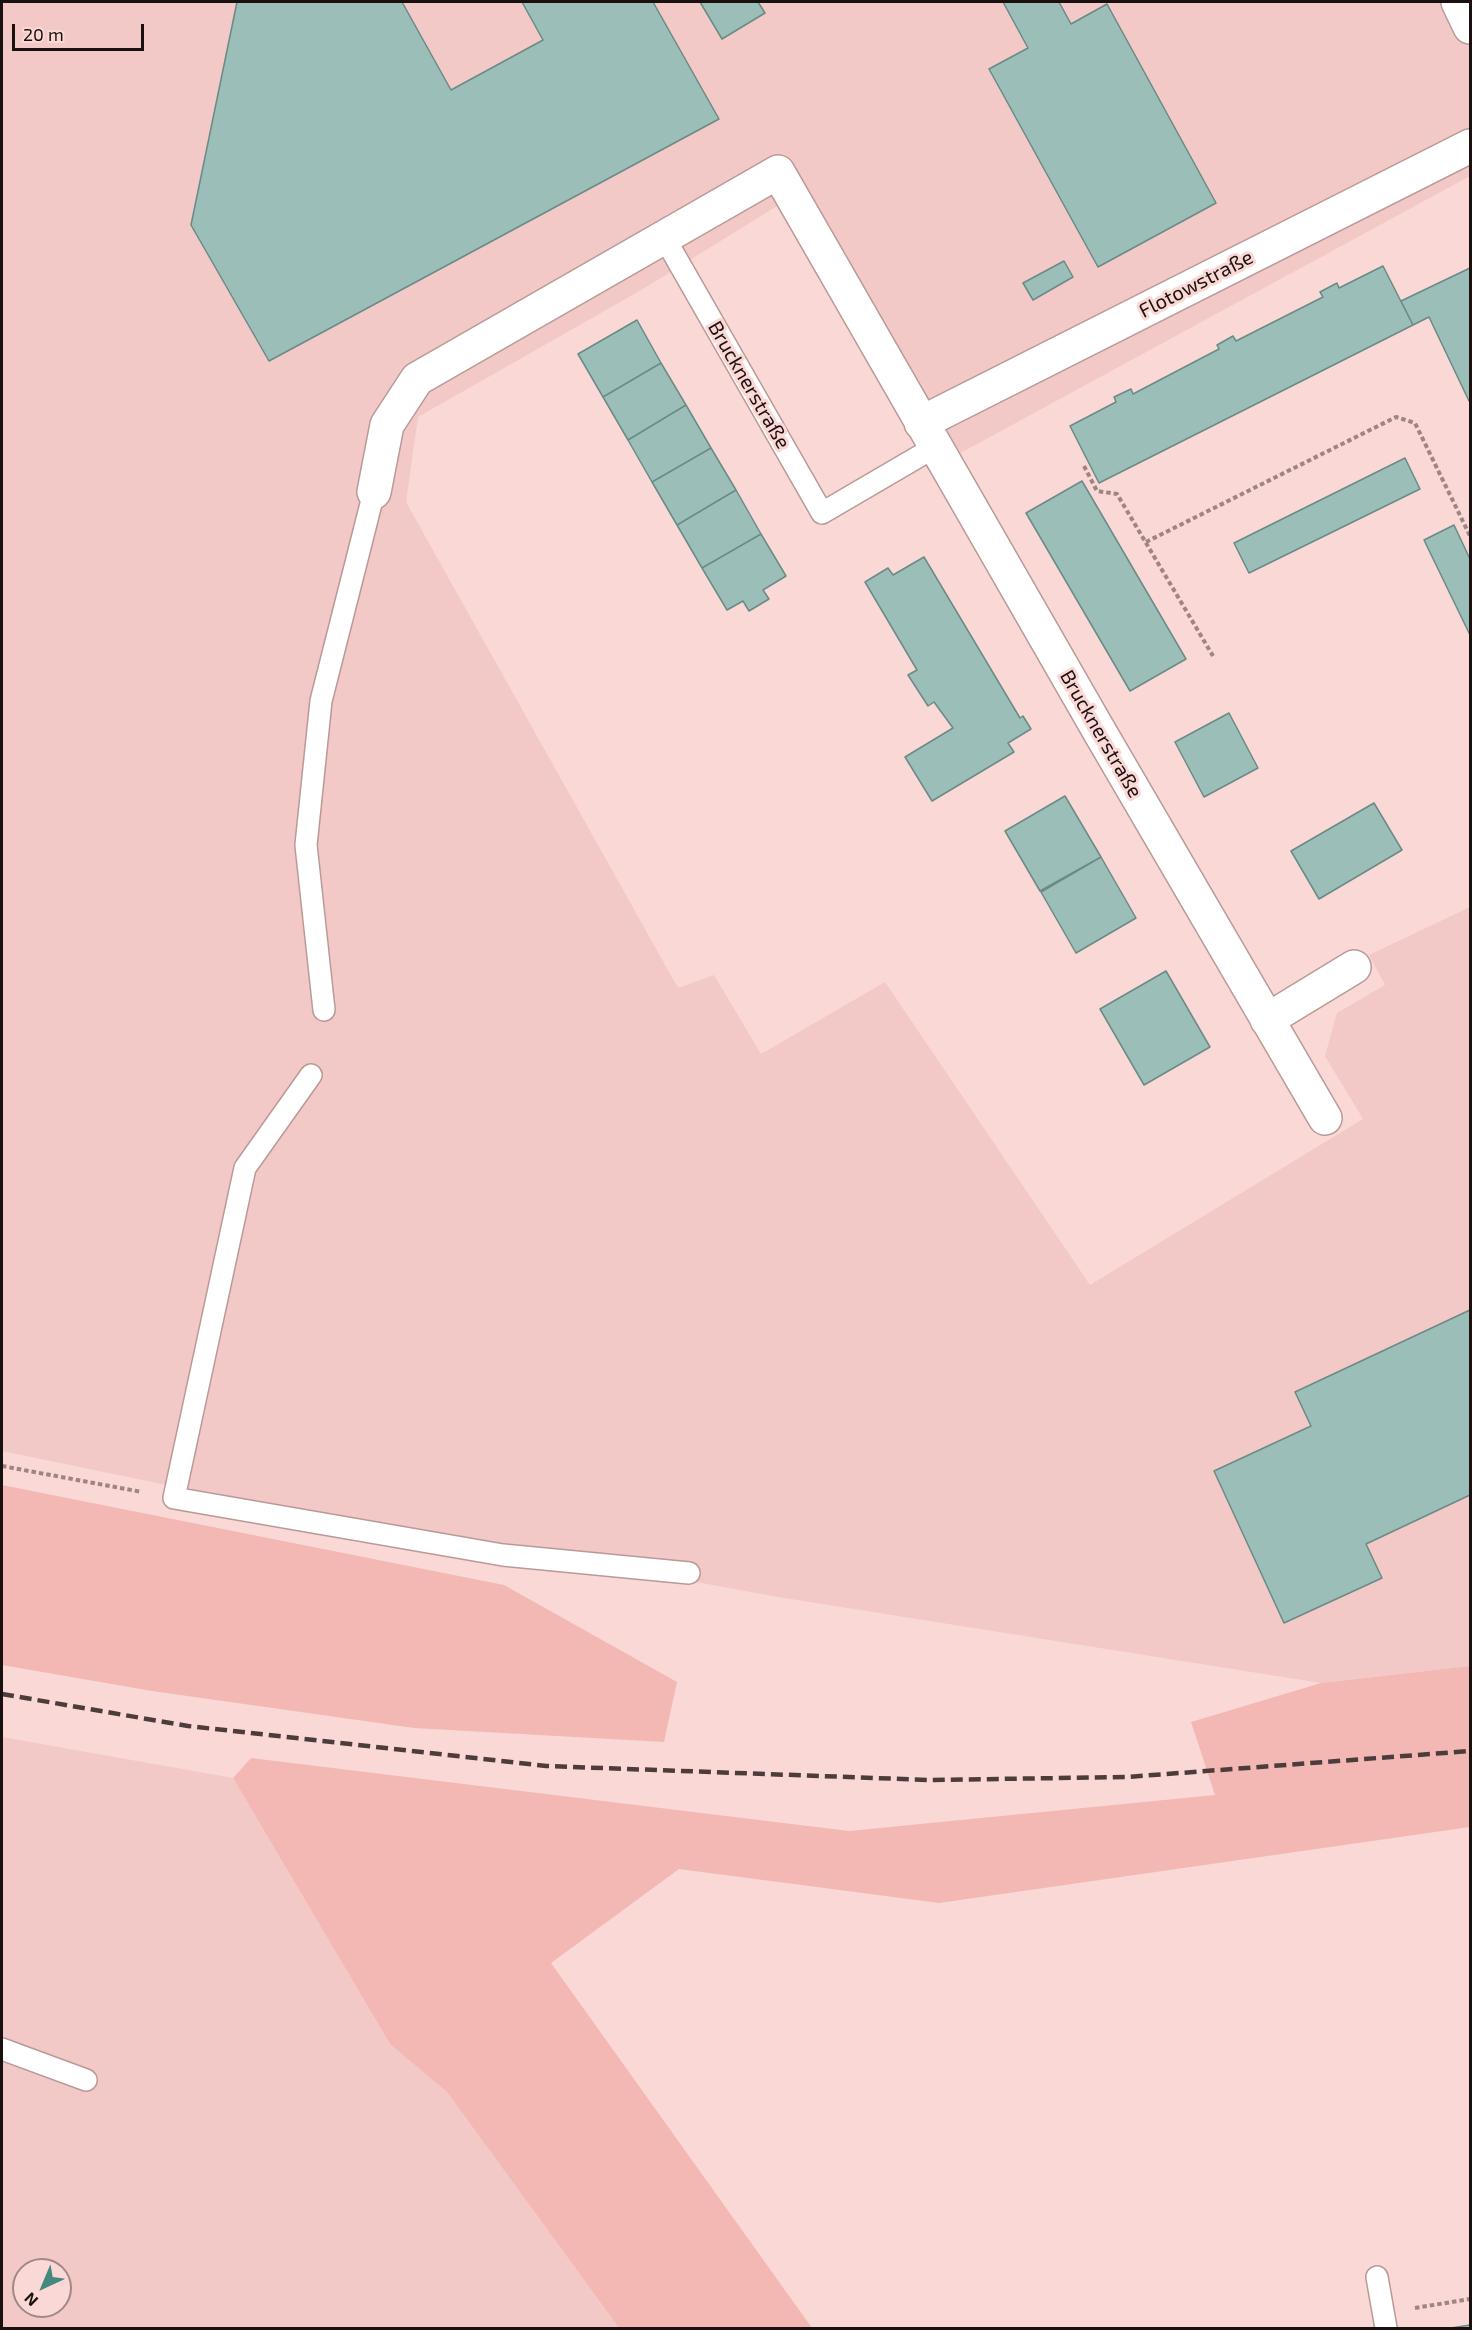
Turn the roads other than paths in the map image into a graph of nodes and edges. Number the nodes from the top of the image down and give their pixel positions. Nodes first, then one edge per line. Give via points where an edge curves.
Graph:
1 (1458, 2) edge
2 (1470, 27) edge
3 (1470, 146) edge
4 (664, 237) junction
5 (928, 435) junction
6 (374, 492) joint
7 (1354, 967) dead end
8 (324, 1010) dead end
9 (1267, 1020) junction
10 (311, 1075) dead end
11 (1325, 1118) dead end
12 (689, 1573) dead end
13 (2, 2049) edge
14 (86, 2080) dead end
15 (1377, 2277) dead end
16 (1384, 2321) edge

1 - 2 street
3 - 5 street, Flotowstraße
4 - 5 street, Brucknerstraße via 778,172
4 - 5 lane, Brucknerstraße via 822,513
4 - 6 street, Brucknerstraße via 417,379 387,425
5 - 9 street, Brucknerstraße
6 - 8 lane via 321,701 306,844
7 - 9 street
9 - 11 street, Brucknerstraße
10 - 12 lane via 245,1168 174,1498 502,1556
13 - 14 lane
15 - 16 lane

